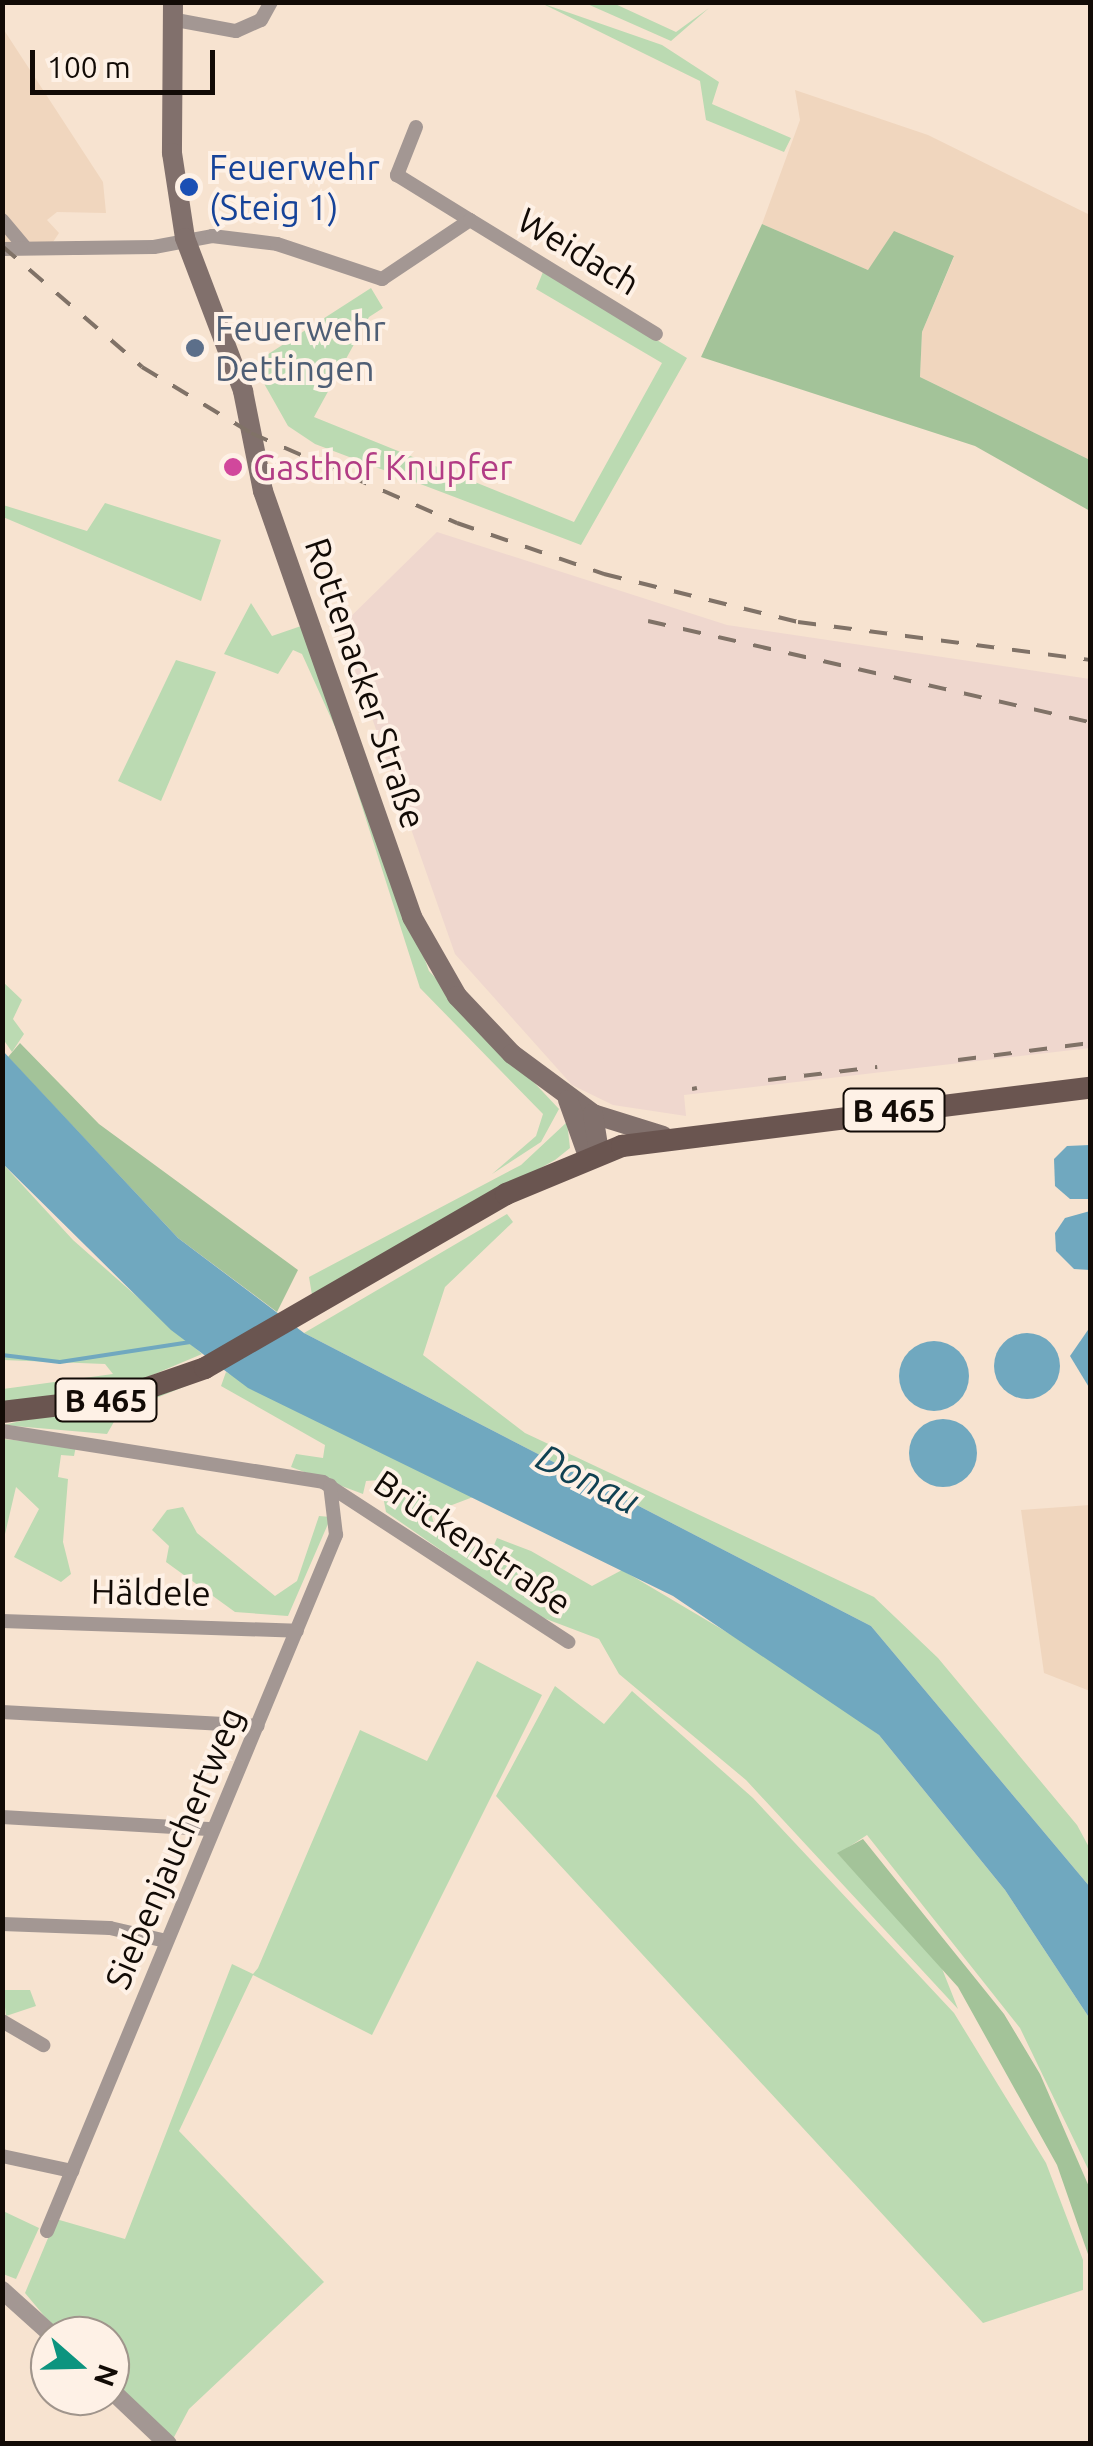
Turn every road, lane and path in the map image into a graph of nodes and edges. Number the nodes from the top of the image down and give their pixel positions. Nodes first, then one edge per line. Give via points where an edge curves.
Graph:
1 (271, 2) edge
2 (175, 11) edge
3 (416, 126) dead end
4 (2, 220) edge
5 (470, 220) junction
6 (185, 238) junction
7 (24, 246) junction
8 (2, 249) edge
9 (656, 334) dead end
10 (1090, 1088) edge
11 (568, 1100) junction
12 (593, 1114) junction
13 (664, 1136) junction
14 (594, 1154) junction
15 (2, 1412) edge
16 (2, 1432) edge
17 (330, 1485) junction
18 (2, 1621) edge
19 (297, 1630) junction
20 (568, 1642) dead end
21 (2, 1712) edge
22 (258, 1726) junction
23 (2, 1817) edge
24 (213, 1829) junction
25 (2, 1924) edge
26 (166, 1941) junction
27 (2, 2021) edge
28 (43, 2044) dead end
29 (2, 2156) edge
30 (72, 2170) junction
31 (47, 2230) dead end
32 (2, 2290) edge
33 (30, 2316) edge
34 (130, 2408) edge
35 (168, 2444) edge

1 - 2 street via 261,20 236,31
2 - 6 main road, Rottenacker Straße via 172,153
3 - 5 street, Weidach via 397,175
4 - 7 street
5 - 6 street, Weidach via 382,279 277,244
5 - 9 street, Weidach
6 - 7 street via 154,248
6 - 11 main road, Rottenacker Straße via 412,917 481,1024
7 - 8 street
10 - 13 main road, B 465
11 - 12 main road, Rottenacker Straße
11 - 14 main road, Rottenacker Straße
12 - 13 main road, Rottenacker Straße
12 - 14 main road
13 - 14 main road, B 465
14 - 15 main road, B 465 via 204,1368 119,1398
16 - 17 street, Brückenstraße via 110,1444
17 - 19 street, Siebenjauchertweg via 336,1535
17 - 20 street, Brückenstraße
18 - 19 street, Häldele
19 - 22 street, Siebenjauchertweg
21 - 22 street
22 - 24 street, Siebenjauchertweg
23 - 24 street
24 - 26 street, Siebenjauchertweg
25 - 26 street via 110,1928
26 - 30 street, Siebenjauchertweg
27 - 28 street
29 - 30 street
30 - 31 street, Siebenjauchertweg
32 - 33 street
34 - 35 street

